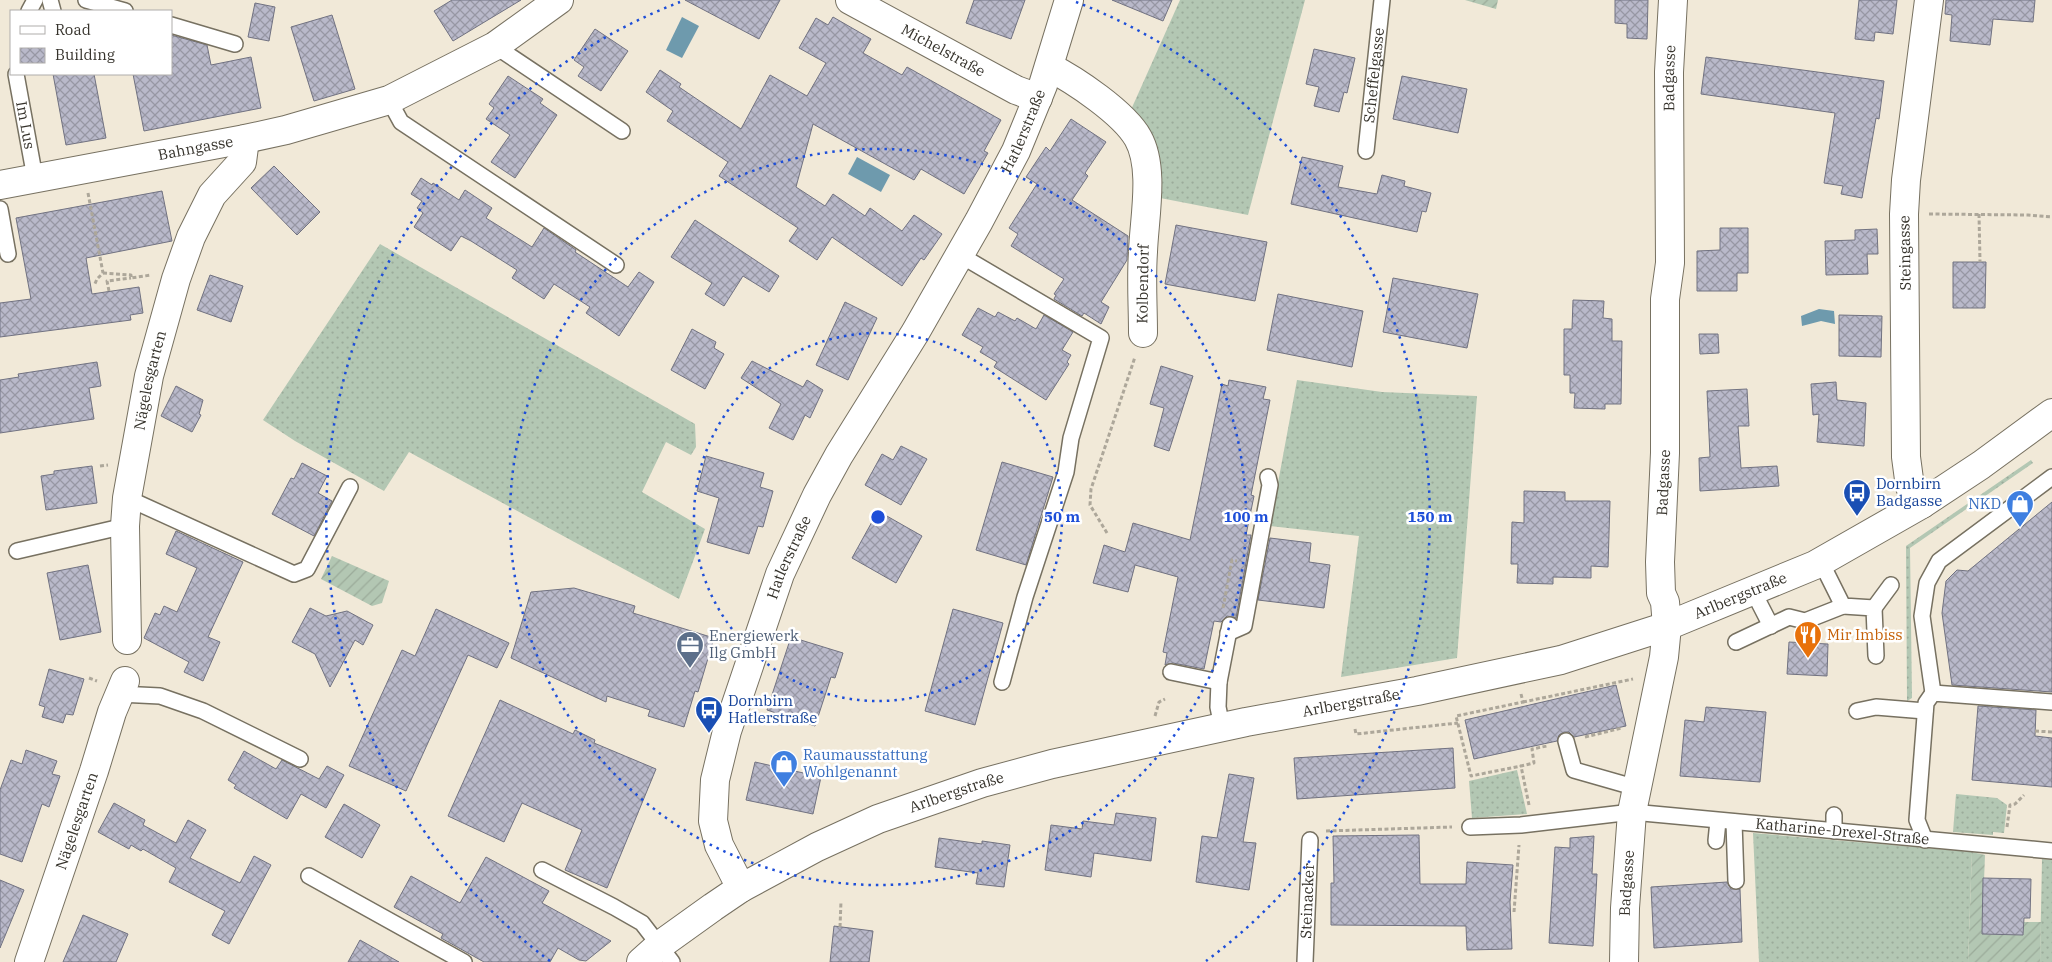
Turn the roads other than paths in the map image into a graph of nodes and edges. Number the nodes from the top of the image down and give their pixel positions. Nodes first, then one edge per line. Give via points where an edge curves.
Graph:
1 (86, 0) edge
2 (559, 0) edge
3 (850, 0) edge
4 (1069, 0) edge
5 (1382, 0) edge
6 (1673, 0) edge
7 (1929, 0) edge
8 (121, 10) edge
9 (172, 25) edge
10 (235, 44) dead end
11 (495, 46) junction
12 (1049, 67) junction
13 (16, 75) edge
14 (1038, 98) junction
15 (389, 100) junction
16 (622, 131) dead end
17 (245, 139) junction
18 (1366, 151) dead end
19 (35, 178) junction
20 (0, 185) edge
21 (0, 209) edge
22 (8, 254) dead end
23 (960, 255) junction
24 (616, 265) dead end
25 (1143, 333) road end
26 (2052, 413) edge
27 (1268, 477) dead end
28 (2052, 477) edge
29 (350, 487) dead end
30 (127, 498) junction
31 (1922, 504) junction
32 (125, 526) junction
33 (17, 551) dead end
34 (1821, 562) junction
35 (1891, 585) dead end
36 (1752, 591) junction
37 (1843, 606) junction
38 (1874, 608) junction
39 (1667, 626) junction
40 (1770, 626) junction
41 (127, 640) dead end
42 (1736, 642) dead end
43 (1876, 656) dead end
44 (1171, 672) dead end
45 (1002, 682) dead end
46 (1219, 682) junction
47 (122, 687) joint
48 (1933, 693) junction
49 (2052, 702) edge
50 (1857, 711) dead end
51 (1925, 711) junction
52 (1222, 727) junction
53 (1566, 742) dead end
54 (300, 759) dead end
55 (1635, 800) junction
56 (1834, 815) dead end
57 (1718, 821) junction
58 (1734, 822) junction
59 (1470, 827) road end
60 (1834, 831) junction
61 (1310, 840) road end
62 (1925, 840) junction
63 (1716, 841) dead end
64 (2052, 851) edge
65 (542, 870) dead end
66 (309, 876) dead end
67 (1736, 881) dead end
68 (741, 888) junction
69 (658, 956) edge
70 (29, 962) edge
71 (464, 962) edge
72 (1305, 962) edge
73 (1624, 962) edge

1 - 8 lane
2 - 11 street, Bahngasse
3 - 14 street, Michelstraße via 1016,90
4 - 12 street, Hatlerstraße
5 - 18 lane, Scheffelgasse
6 - 39 street, Badgasse via 1669,72 1670,263 1665,299 1665,453 1660,562
7 - 31 street, Steingasse via 1904,214 1906,457 1910,487
9 - 10 lane
11 - 15 street, Bahngasse
11 - 16 lane
12 - 14 street, Hatlerstraße
12 - 25 street, Kolbendorf via 1087,90 1118,116 1138,139 1146,163 1148,192 1143,252
13 - 19 lane, Im Lus
14 - 23 street, Hatlerstraße via 1016,151
15 - 17 street, Bahngasse
15 - 24 lane via 401,122
17 - 19 street, Bahngasse
17 - 30 street, Nägelesgarten via 242,162 212,195 200,215 176,279 149,376
19 - 20 street, Bahngasse
21 - 22 lane
23 - 45 lane via 1101,338 1071,438 1066,472 1025,597
23 - 68 street, Hatlerstraße via 823,484 780,574 764,620 727,731 715,780 713,821 718,845
26 - 31 street, Arlbergstraße
27 - 46 lane via 1270,485 1244,626 1229,628
28 - 48 lane via 1939,561 1927,583 1922,616
29 - 30 lane via 307,569 294,574
30 - 32 street, Nägelesgarten
31 - 34 street, Arlbergstraße
32 - 33 lane
32 - 41 street, Nägelesgarten
34 - 36 street, Arlbergstraße
34 - 37 lane
35 - 38 lane
36 - 39 street, Arlbergstraße
36 - 40 lane
37 - 38 lane
37 - 40 lane via 1805,621 1789,618
38 - 43 lane
39 - 52 street, Arlbergstraße via 1560,660 1417,691
39 - 55 street, Badgasse via 1664,657
40 - 42 lane
44 - 46 lane
46 - 52 lane via 1218,707
47 - 54 lane via 203,711
47 - 70 street, Nägelesgarten
48 - 49 lane
48 - 51 lane
50 - 51 lane via 1876,707
51 - 62 lane via 1917,820
52 - 68 street, Arlbergstraße via 1004,776 934,799 817,847
53 - 55 lane via 1574,770
55 - 57 lane, Katharine-Drexel-Straße
55 - 59 lane via 1526,824
55 - 73 street, Badgasse via 1625,908
56 - 60 lane
57 - 58 lane, Katharine-Drexel-Straße
57 - 63 lane
58 - 60 lane, Katharine-Drexel-Straße
58 - 67 lane
60 - 62 lane, Katharine-Drexel-Straße
61 - 72 lane, Steinacker
62 - 64 lane, Katharine-Drexel-Straße
65 - 69 lane via 642,923
66 - 71 lane
68 - 69 street, Arlbergstraße

